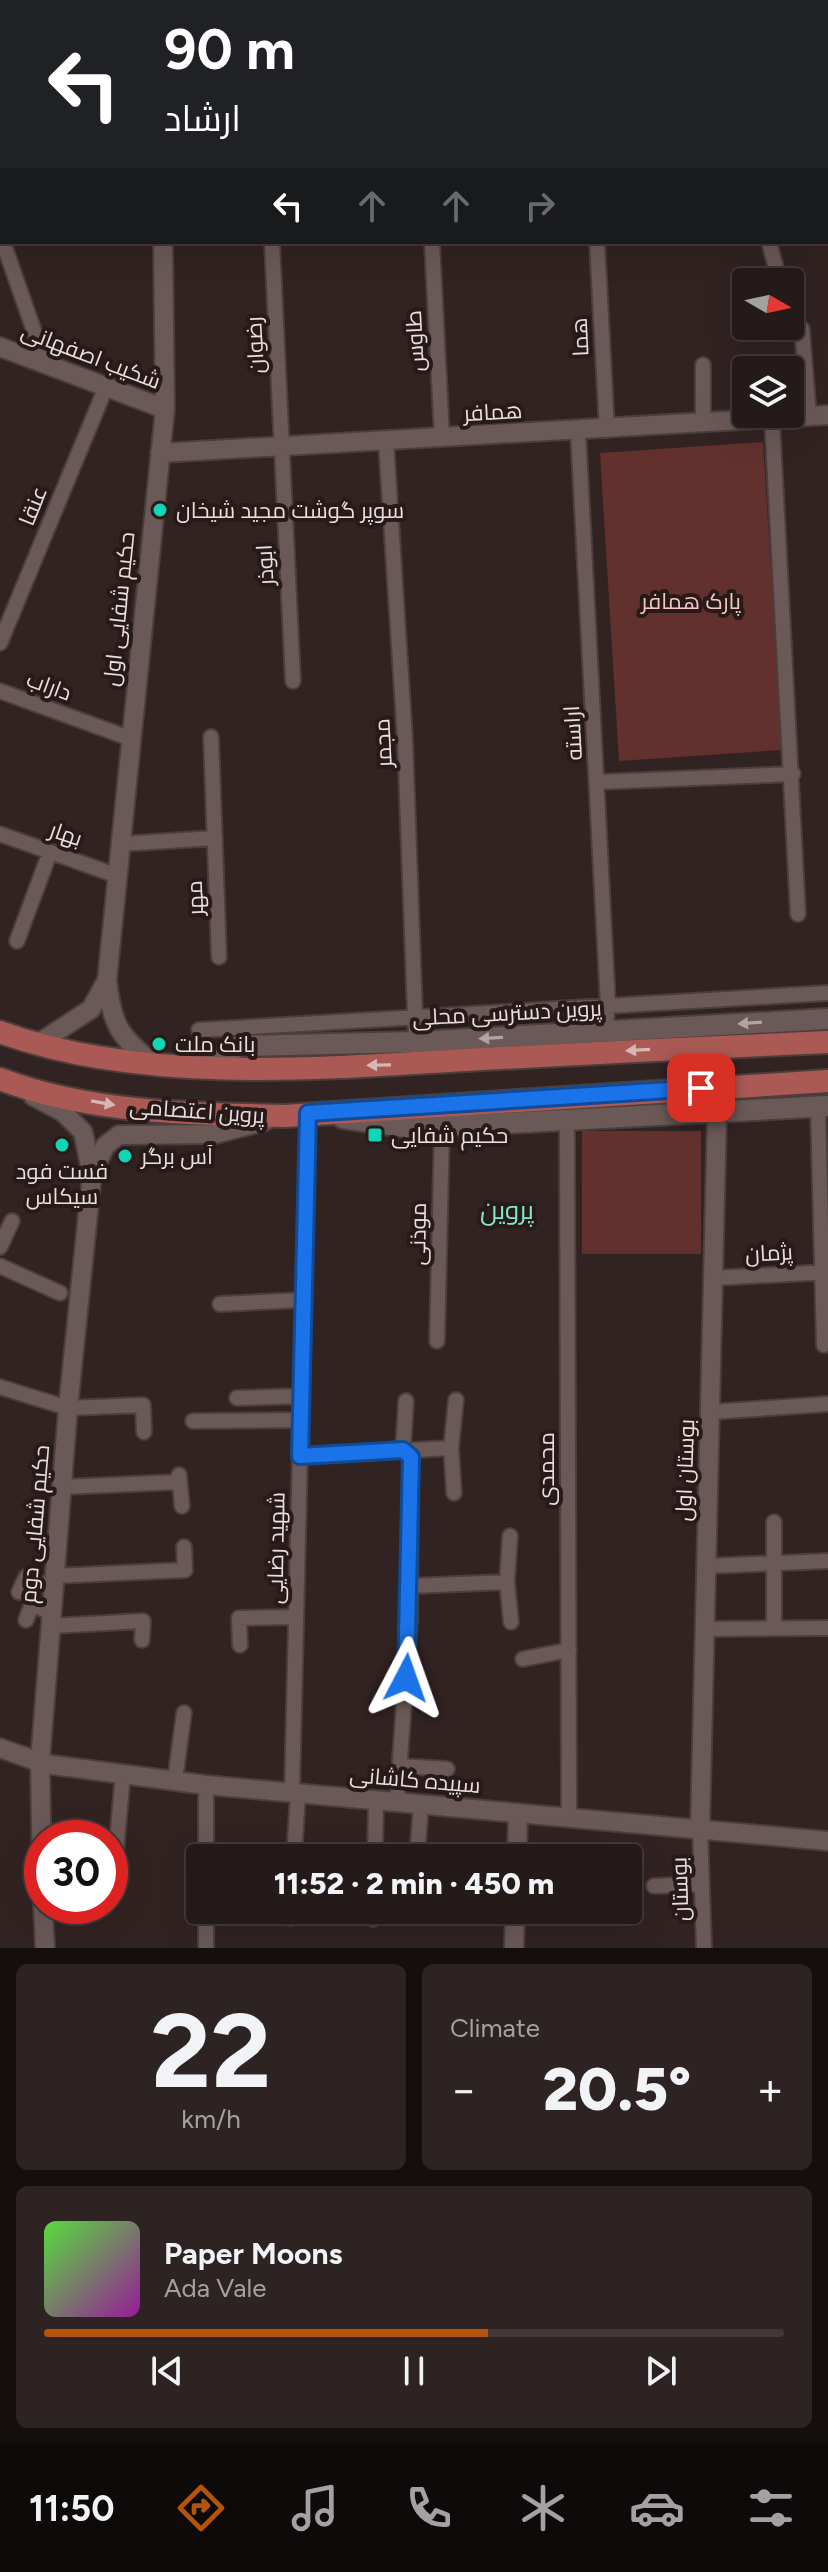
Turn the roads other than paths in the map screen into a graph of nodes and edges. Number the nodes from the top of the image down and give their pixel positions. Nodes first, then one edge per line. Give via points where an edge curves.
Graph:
1 (4, 244) edge
2 (163, 244) edge
3 (272, 244) edge
4 (432, 244) edge
5 (597, 244) edge
6 (770, 244) edge
7 (776, 268) dead end
8 (804, 340) edge
9 (0, 347) edge
10 (703, 365) dead end
11 (52, 367) junction
12 (106, 387) junction
13 (165, 409) junction
14 (818, 416) edge
15 (732, 422) edge
16 (703, 423) junction
17 (772, 428) edge
18 (607, 430) junction
19 (578, 431) junction
20 (442, 438) junction
21 (386, 441) junction
22 (282, 447) junction
23 (160, 453) junction
24 (0, 643) edge
25 (293, 681) dead end
26 (0, 691) edge
27 (211, 737) dead end
28 (129, 738) junction
29 (793, 774) junction
30 (597, 782) junction
31 (0, 834) edge
32 (215, 838) junction
33 (120, 844) junction
34 (50, 852) junction
35 (118, 876) junction
36 (798, 914) dead end
37 (17, 941) dead end
38 (219, 957) dead end
39 (107, 980) junction
40 (828, 993) edge
41 (608, 1005) junction
42 (414, 1017) junction
43 (828, 1019) edge
44 (199, 1030) dead end
45 (0, 1032) edge
46 (605, 1032) junction
47 (416, 1042) junction
48 (828, 1042) edge
49 (39, 1043) junction
50 (155, 1065) junction
51 (193, 1068) junction
52 (3, 1080) edge
53 (828, 1081) edge
54 (823, 1106) edge
55 (717, 1112) junction
56 (296, 1114) junction
57 (567, 1121) junction
58 (442, 1127) junction
59 (92, 1175) junction
60 (12, 1221) dead end
61 (0, 1247) edge
62 (0, 1266) edge
63 (825, 1272) edge
64 (713, 1278) junction
65 (60, 1293) dead end
66 (303, 1300) junction
67 (220, 1304) dead end
68 (437, 1341) dead end
69 (824, 1345) dead end
70 (0, 1387) edge
71 (301, 1396) junction
72 (237, 1398) dead end
73 (456, 1400) dead end
74 (406, 1401) dead end
75 (828, 1404) edge
76 (68, 1408) junction
77 (711, 1412) junction
78 (301, 1420) junction
79 (193, 1421) dead end
80 (144, 1432) dead end
81 (451, 1448) junction
82 (403, 1450) junction
83 (300, 1456) junction
84 (62, 1487) junction
85 (454, 1493) dead end
86 (182, 1506) dead end
87 (774, 1522) dead end
88 (510, 1536) dead end
89 (184, 1547) dead end
90 (828, 1561) edge
91 (774, 1563) junction
92 (706, 1566) junction
93 (507, 1582) junction
94 (54, 1583) junction
95 (410, 1586) junction
96 (19, 1592) dead end
97 (296, 1617) junction
98 (51, 1619) junction
99 (26, 1620) dead end
100 (511, 1622) dead end
101 (774, 1628) junction
102 (828, 1628) edge
103 (706, 1629) junction
104 (142, 1640) dead end
105 (240, 1645) dead end
106 (569, 1650) junction
107 (523, 1659) dead end
108 (184, 1713) dead end
109 (0, 1748) edge
110 (40, 1762) junction
111 (400, 1766) junction
112 (447, 1769) dead end
113 (123, 1774) junction
114 (175, 1780) junction
115 (206, 1785) junction
116 (295, 1792) junction
117 (376, 1801) junction
118 (397, 1802) junction
119 (421, 1805) junction
120 (518, 1813) junction
121 (569, 1817) junction
122 (41, 1820) edge
123 (119, 1820) edge
124 (700, 1829) junction
125 (828, 1841) edge
126 (206, 1844) edge
127 (294, 1844) edge
128 (375, 1844) edge
129 (418, 1844) edge
130 (517, 1844) edge
131 (702, 1884) junction
132 (654, 1886) dead end
133 (44, 1924) edge
134 (206, 1924) edge
135 (515, 1924) edge
136 (45, 1948) edge
137 (206, 1948) edge
138 (514, 1948) edge
139 (704, 1948) edge

1 - 11 street via 40,348
2 - 13 street, حکیم شفایی اول
3 - 22 street, رضوان
4 - 20 street, طاوس
5 - 18 street, هما
6 - 7 street
8 - 14 street
9 - 11 street, شکیب اصفهانی
10 - 16 street
11 - 12 street, شکیب اصفهانی
12 - 13 street, شکیب اصفهانی
12 - 24 street, عنقا
13 - 23 street, حکیم شفایی اول
15 - 16 street, همافر
16 - 18 street, همافر
17 - 29 street
18 - 19 street, همافر
19 - 20 street, همافر
19 - 30 street, اراسته
20 - 21 street, همافر
21 - 22 street, همافر
21 - 42 street, مجمر via 405,740
22 - 23 street, همافر
22 - 25 street, ابوذر
23 - 28 street, حکیم شفایی اول
26 - 28 street, داراب
27 - 32 street, مهر
28 - 33 street, حکیم شفایی اول
29 - 30 street
29 - 36 street
30 - 41 street, اراسته
31 - 34 street, بهار
32 - 33 street
32 - 38 street, مهر
33 - 35 street, حکیم شفایی اول
34 - 35 street, بهار
34 - 37 street
35 - 39 street, حکیم شفایی اول
39 - 49 street via 91,1009
39 - 50 street via 110,1012 122,1039
40 - 41 street
41 - 42 street
41 - 46 street, اراسته
42 - 44 street
42 - 47 street, مجمر
43 -> 46 main road, پروین دسترسی محلی
45 - 49 main road, پروین اعتصامی
46 -> 47 main road, پروین دسترسی محلی
47 - 51 main road, پروین دسترسی محلی via 240,1046
48 -> 51 main road, پروین اعتصامی via 394,1065
49 - 50 main road, پروین اعتصامی
50 - 51 main road, پروین اعتصامی
52 -> 56 main road, پروین اعتصامی via 105,1104 220,1115
52 - 59 street via 76,1123 86,1139
53 - 56 main road, پروین اعتصامی
54 - 55 main road
54 - 63 street
55 - 57 main road
55 - 64 street, بوستان اول
56 - 58 main road
56 - 59 street via 215,1134 119,1135 105,1146
56 - 66 street, شهید رضایی
57 - 58 main road
57 - 106 street, محمدی
58 - 68 street, موذنی
59 - 76 street, حکیم شفایی دوم
60 - 61 street
62 - 65 street
63 - 64 street, پژمان
63 - 69 street
64 - 77 street, بوستان اول
66 - 67 street
66 - 71 street, شهید رضایی
70 - 76 street
71 - 72 street
71 - 78 street, شهید رضایی
73 - 81 street
74 - 82 street
75 - 77 street
76 - 80 street via 143,1405
76 - 84 street, حکیم شفایی دوم
77 - 92 street, بوستان اول
78 - 79 street
78 - 83 street, شهید رضایی
81 - 82 street
81 - 85 street
82 - 83 street
82 - 95 street via 411,1457
83 - 97 street, شهید رضایی
84 - 86 street via 179,1478
84 - 94 street, حکیم شفایی دوم
87 - 91 street
88 - 93 street
89 - 94 street via 185,1570
90 - 91 street
91 - 92 street
91 - 101 street
92 - 103 street, بوستان اول
93 - 95 street
93 - 100 street
94 - 96 street via 26,1577
94 - 98 street, حکیم شفایی دوم
95 - 111 street
97 - 105 street via 239,1618
97 - 116 street, شهید رضایی
98 - 99 street via 32,1604
98 - 104 street via 143,1621
98 - 110 street, حکیم شفایی دوم
101 - 102 street
101 - 103 street
103 - 124 street, بوستان اول
106 - 107 street
106 - 121 street, محمدی
108 - 114 street
109 - 110 street, سپیده کاشانی
110 - 113 street, سپیده کاشانی
110 - 122 street, حکیم شفایی دوم
111 - 112 street
111 - 118 street
113 - 114 street, سپیده کاشانی
113 - 123 street
114 - 115 street, سپیده کاشانی
115 - 116 street, سپیده کاشانی
115 - 126 street
116 - 117 street, سپیده کاشانی
116 - 127 street, شهید رضایی
117 - 118 street, سپیده کاشانی
117 - 128 street
118 - 119 street, سپیده کاشانی
119 - 120 street, سپیده کاشانی
119 - 129 street
120 - 121 street, سپیده کاشانی
120 - 130 street
121 - 124 street, سپیده کاشانی
124 - 125 street, سپیده کاشانی
124 - 131 street, بوستان
131 - 132 street
131 - 139 street, بوستان
133 - 136 street
134 - 137 street
135 - 138 street

